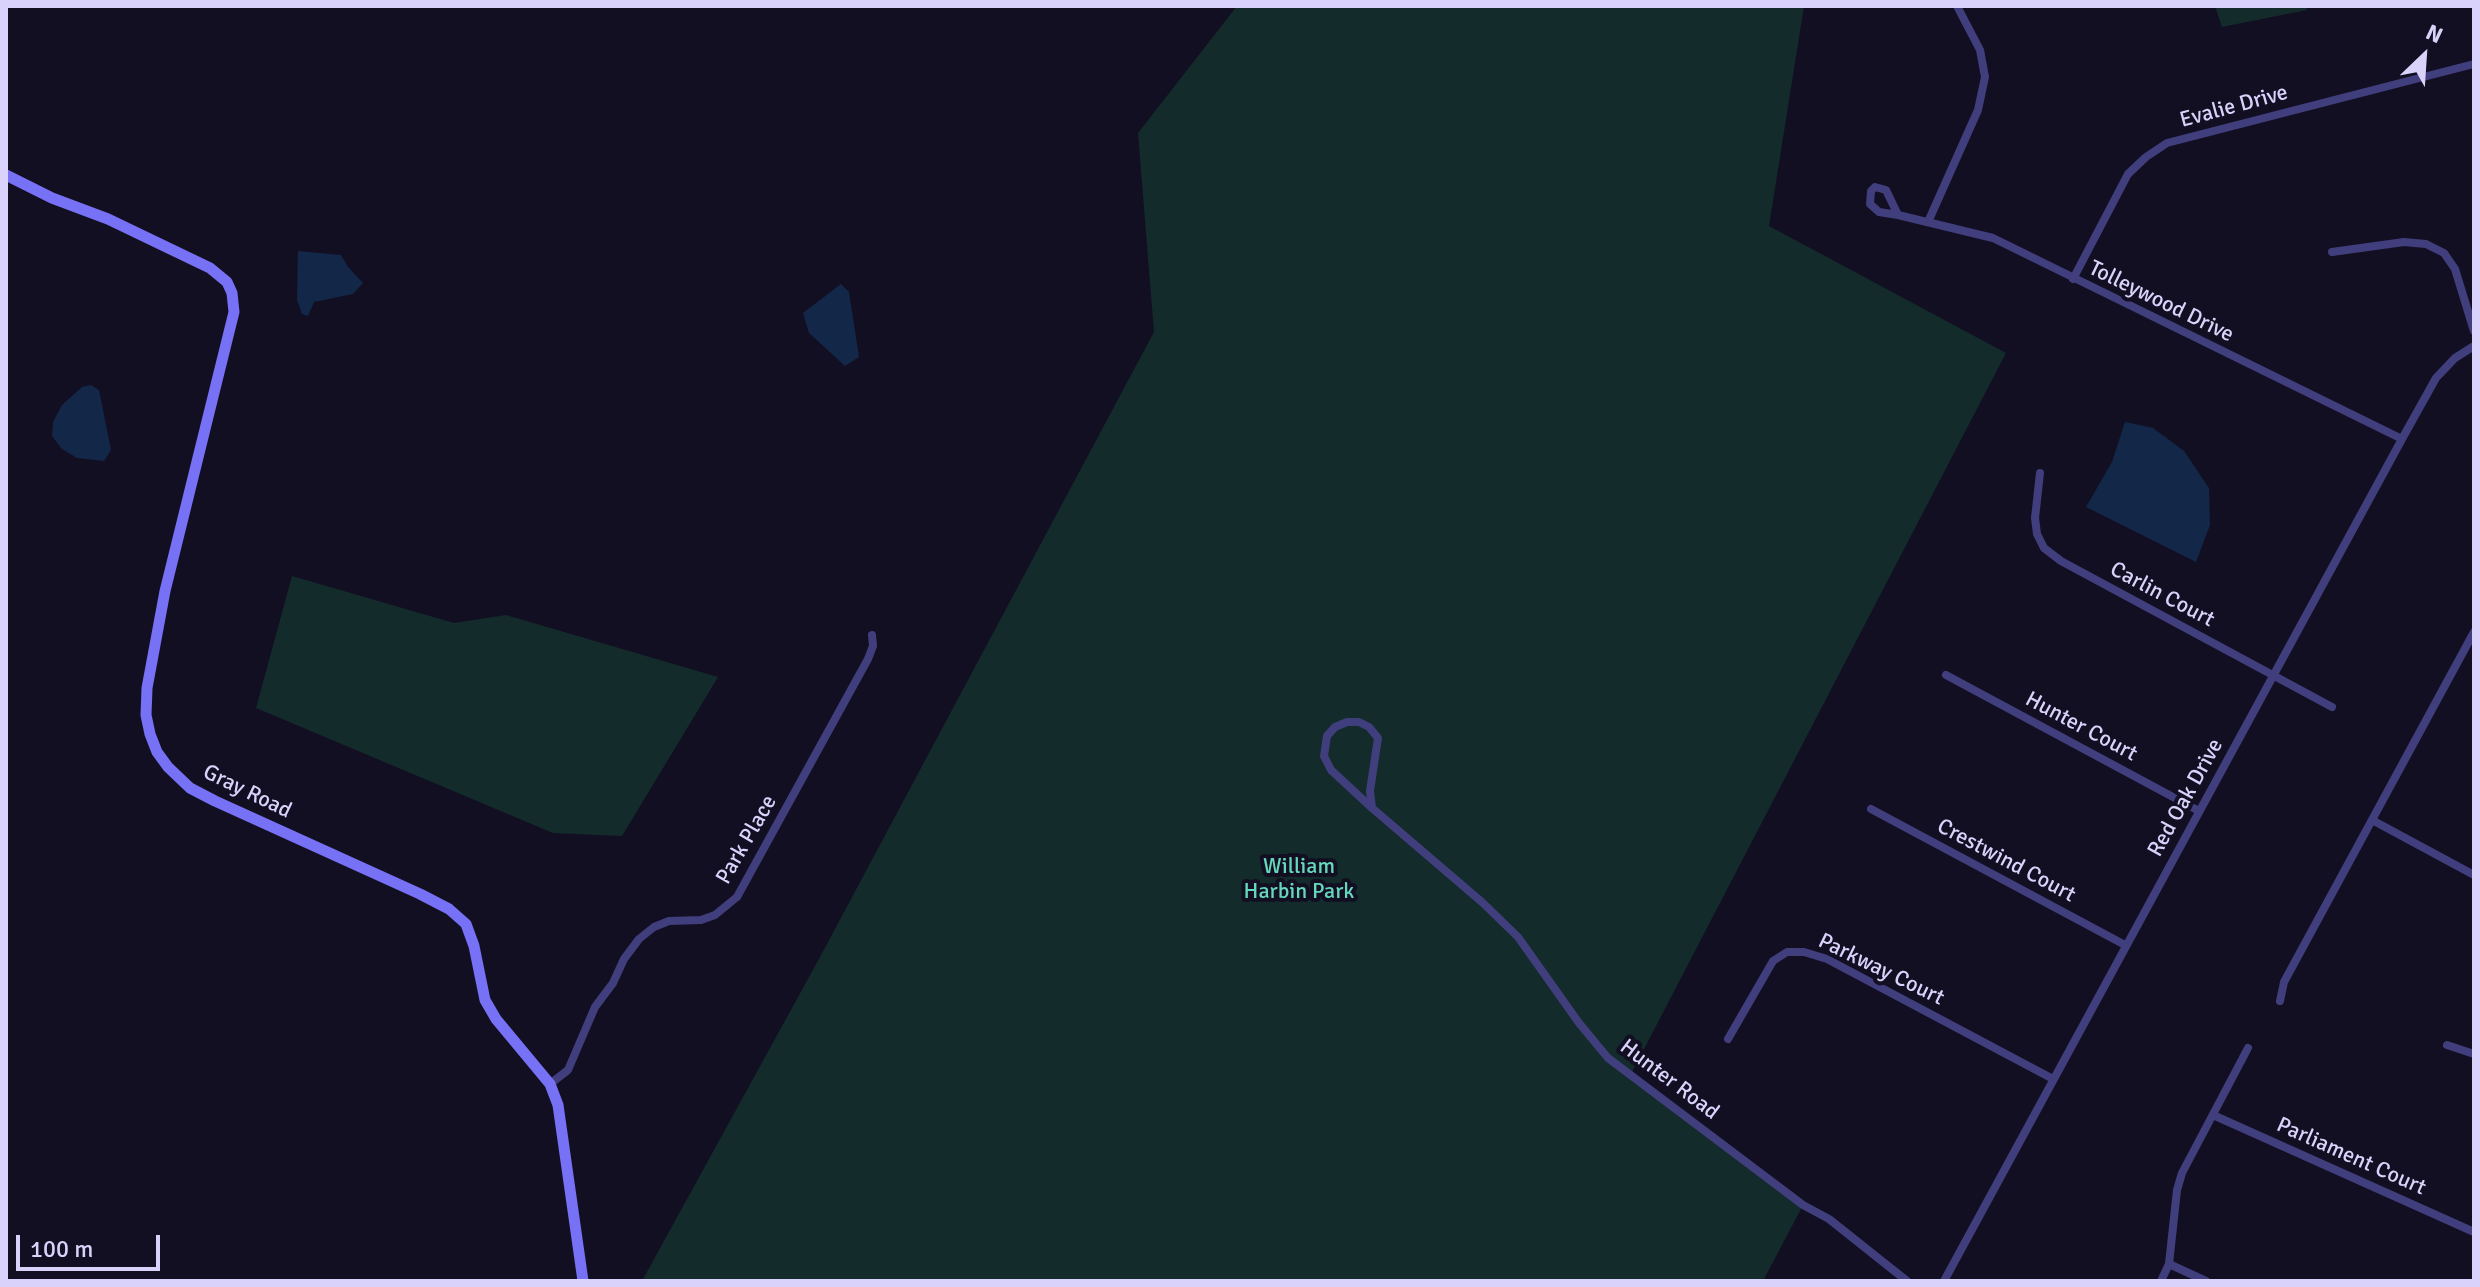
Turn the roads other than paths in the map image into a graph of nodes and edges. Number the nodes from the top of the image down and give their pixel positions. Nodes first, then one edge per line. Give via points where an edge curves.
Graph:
1 (1957, 6) edge
2 (2474, 64) edge
3 (6, 175) edge
4 (1898, 215) dead end
5 (1928, 222) junction
6 (2332, 252) dead end
7 (2073, 279) junction
8 (2474, 331) edge
9 (2474, 346) edge
10 (2402, 439) junction
11 (2040, 473) dead end
12 (2474, 632) edge
13 (872, 635) dead end
14 (1946, 675) dead end
15 (2275, 676) junction
16 (2332, 707) dead end
17 (1372, 808) junction
18 (1871, 809) dead end
19 (2199, 811) junction
20 (2372, 820) junction
21 (2474, 875) edge
22 (2125, 945) junction
23 (2280, 1001) dead end
24 (1728, 1039) dead end
25 (2447, 1045) dead end
26 (2248, 1048) dead end
27 (2474, 1054) edge
28 (2053, 1079) junction
29 (550, 1084) junction
30 (2213, 1115) junction
31 (2474, 1232) edge
32 (2169, 1264) junction
33 (583, 1281) edge
34 (1907, 1281) edge
35 (1944, 1281) edge
36 (2161, 1281) edge
37 (2206, 1281) edge

1 - 5 street via 1980,50 1985,77 1978,110
2 - 7 street, Evalie Drive via 2167,143 2128,174
3 - 29 street, Gray Road via 210,268 232,293 234,312 181,523 147,688 146,715 157,752 177,778 215,801 449,909 466,924 485,1000
4 - 5 street, Tolleywood Drive
5 - 7 street, Tolleywood Drive via 1993,238
6 - 8 street via 2404,242 2444,253 2455,269
7 - 10 street, Tolleywood Drive
9 - 10 street, Red Oak Drive via 2436,378
10 - 15 street, Red Oak Drive
11 - 15 street, Carlin Court via 2035,518 2044,548
12 - 20 street
13 - 29 street, Park Place via 868,659 737,897 715,915 669,921 639,939 595,1007 568,1070
14 - 19 street, Hunter Court
15 - 16 street, Carlin Court
15 - 19 street, Red Oak Drive
17 - 17 street, Hunter Road via 1331,770 1324,756 1327,736 1347,722 1369,727 1378,738
17 - 34 street, Hunter Road via 1518,937 1608,1058
18 - 22 street, Crestwind Court
19 - 22 street, Red Oak Drive
20 - 21 street
20 - 23 street via 2284,982
22 - 28 street, Red Oak Drive
24 - 28 street, Parkway Court via 1773,961 1787,952 1804,952 1827,959
25 - 27 street
26 - 30 street
28 - 35 street, Red Oak Drive
29 - 33 street, Gray Road via 558,1105
30 - 31 street, Parliament Court
30 - 32 street via 2182,1173
32 - 36 street
32 - 37 street

